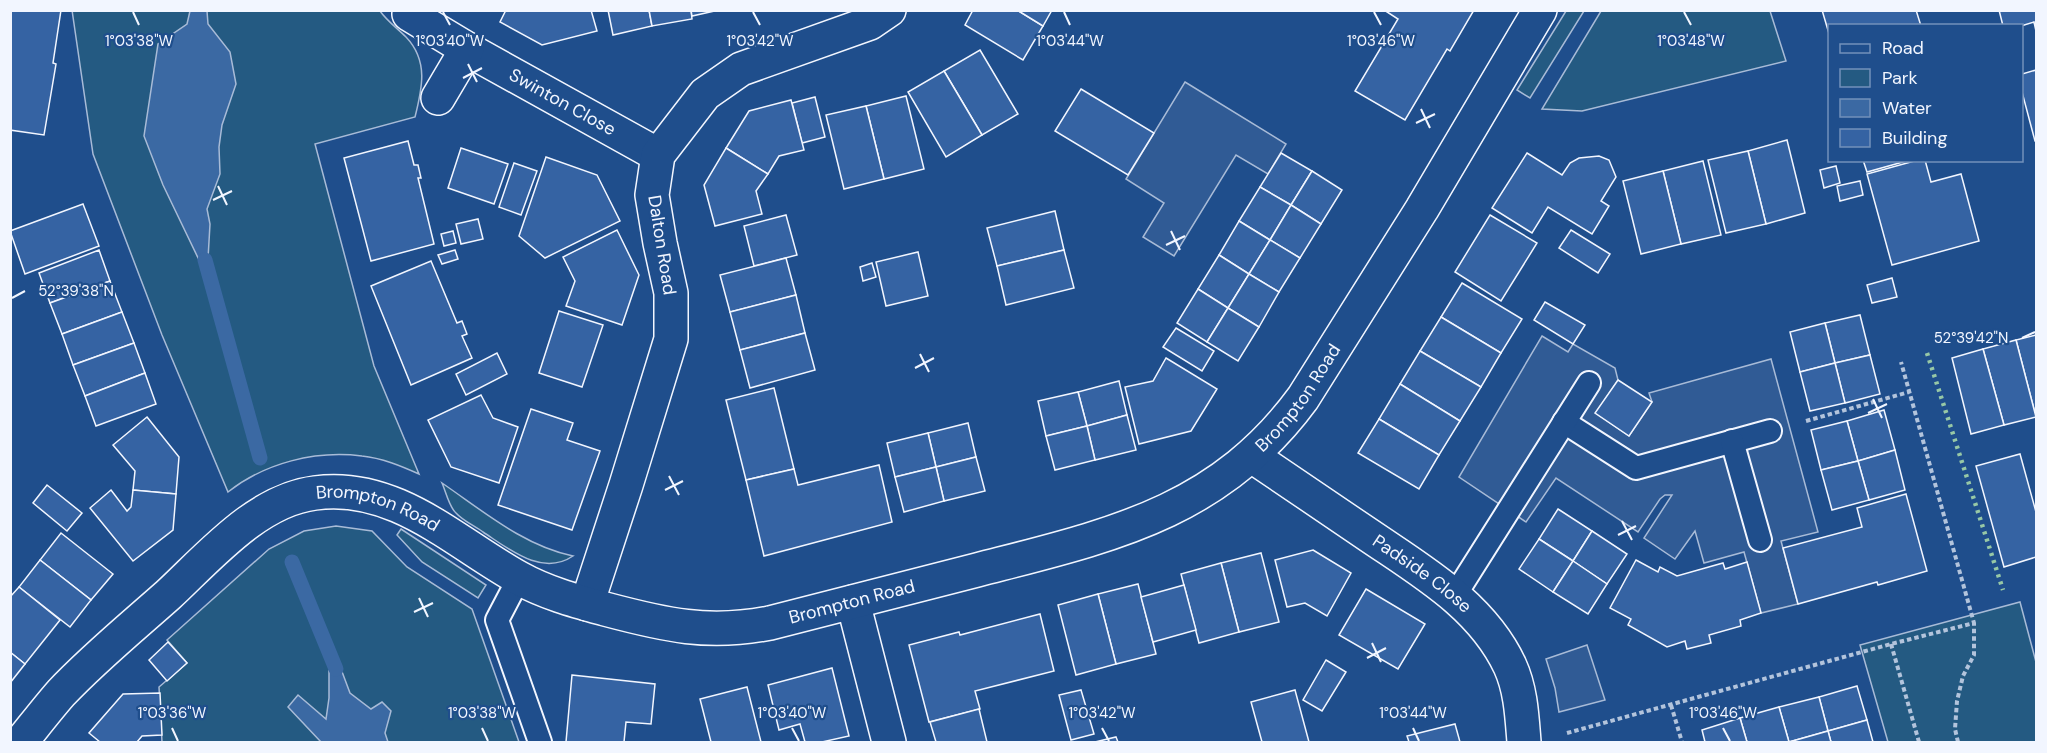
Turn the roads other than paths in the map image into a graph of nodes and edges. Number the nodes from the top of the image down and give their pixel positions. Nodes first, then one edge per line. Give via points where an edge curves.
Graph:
1 (889, 10) edge
2 (1540, 10) edge
3 (407, 12) edge
4 (468, 49) junction
5 (438, 98) dead end
6 (658, 155) junction
7 (1589, 383) dead end
8 (1564, 422) junction
9 (1770, 431) road end
10 (1732, 441) junction
11 (1252, 456) junction
12 (1760, 540) dead end
13 (519, 578) junction
14 (1455, 595) junction
15 (853, 602) junction
16 (587, 604) junction
17 (21, 742) edge
18 (540, 742) edge
19 (889, 742) edge
20 (1524, 742) edge

1 - 6 street, Dalton Road via 870,23 741,69 705,94
2 - 11 street, Brompton Road via 1304,399
3 - 4 street, Swinton Close
4 - 5 street
4 - 6 street, Swinton Close
6 - 16 street, Dalton Road via 652,195 671,293 671,339
7 - 8 lane
8 - 10 lane via 1636,468
8 - 14 lane
9 - 10 lane
10 - 12 lane
11 - 14 street, Padside Close
11 - 15 street, Brompton Road via 1204,490 1149,520 1090,540
13 - 16 street, Brompton Road
13 - 17 street, Brompton Road via 398,505 359,493 336,491 298,496 245,525 74,679
13 - 18 lane via 497,620
14 - 20 street, Padside Close via 1476,616 1510,667 1520,702
15 - 16 street, Brompton Road via 770,623 719,630 688,628
15 - 19 street

